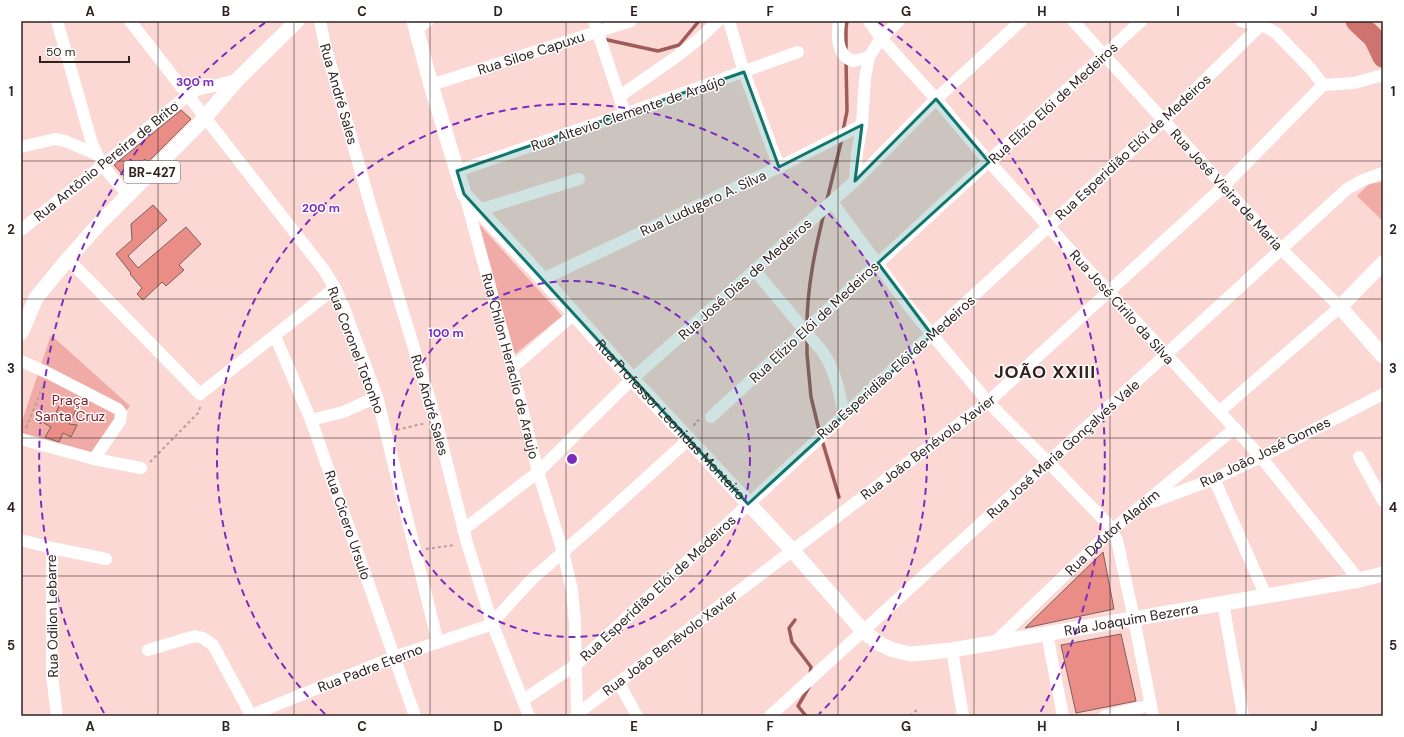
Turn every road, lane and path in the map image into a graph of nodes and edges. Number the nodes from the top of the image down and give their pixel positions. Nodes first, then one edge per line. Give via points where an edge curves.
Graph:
1 (57, 21) edge
2 (297, 21) edge
3 (320, 21) edge
4 (631, 21) edge
5 (718, 21) edge
6 (729, 21) edge
7 (839, 21) edge
8 (869, 21) edge
9 (899, 21) edge
10 (1021, 21) edge
11 (1073, 21) edge
12 (1141, 21) edge
13 (1241, 21) edge
14 (132, 22) edge
15 (419, 24) edge
16 (1261, 25) junction
17 (595, 26) edge
18 (881, 38) junction
19 (798, 52) dead end
20 (1104, 55) junction
21 (869, 57) junction
22 (744, 72) junction
23 (1383, 75) edge
24 (237, 80) junction
25 (431, 85) junction
26 (1323, 85) junction
27 (188, 95) junction
28 (620, 96) junction
29 (936, 99) junction
30 (625, 114) junction
31 (205, 118) junction
32 (1164, 120) junction
33 (862, 126) junction
34 (21, 147) edge
35 (96, 154) junction
36 (988, 162) junction
37 (102, 166) junction
38 (779, 167) junction
39 (457, 171) junction
40 (1383, 173) edge
41 (579, 179) dead end
42 (855, 181) junction
43 (1224, 186) junction
44 (129, 194) junction
45 (464, 194) junction
46 (832, 202) junction
47 (480, 210) junction
48 (1048, 226) junction
49 (21, 230) edge
50 (1282, 250) junction
51 (68, 259) junction
52 (878, 263) junction
53 (1383, 263) edge
54 (755, 271) junction
55 (543, 279) junction
56 (335, 288) junction
57 (1108, 291) junction
58 (1340, 307) junction
59 (574, 314) junction
60 (805, 331) junction
61 (21, 333) edge
62 (932, 335) junction
63 (275, 336) junction
64 (1166, 355) junction
65 (1383, 356) edge
66 (21, 361) edge
67 (512, 368) junction
68 (48, 373) junction
69 (632, 379) junction
70 (200, 394) junction
71 (1383, 394) edge
72 (377, 397) junction
73 (988, 402) junction
74 (1220, 411) junction
75 (844, 415) junction
76 (711, 417) joint
77 (311, 420) junction
78 (436, 420) junction
79 (1236, 428) junction
80 (386, 433) junction
81 (21, 439) edge
82 (688, 439) junction
83 (1261, 457) junction
84 (1359, 457) dead end
85 (94, 459) junction
86 (1049, 463) junction
87 (140, 468) joint
88 (538, 472) junction
89 (1214, 479) junction
90 (1383, 501) edge
91 (748, 504) junction
92 (1144, 505) junction
93 (463, 530) junction
94 (1112, 530) junction
95 (21, 540) edge
96 (467, 543) junction
97 (52, 548) junction
98 (414, 550) junction
99 (792, 550) junction
100 (563, 552) junction
101 (106, 559) dead end
102 (1383, 574) edge
103 (1359, 580) junction
104 (1266, 596) junction
105 (1223, 603) junction
106 (1134, 619) junction
107 (492, 623) junction
108 (863, 631) junction
109 (1047, 634) junction
110 (438, 643) junction
111 (994, 643) junction
112 (880, 644) joint
113 (148, 650) dead end
114 (952, 650) junction
115 (394, 657) junction
116 (577, 664) junction
117 (619, 683) junction
118 (523, 700) junction
119 (918, 709) dead end
120 (1152, 711) edge
121 (250, 715) edge
122 (577, 715) edge
123 (57, 716) edge
124 (415, 716) edge
125 (529, 716) edge
126 (637, 716) edge
127 (770, 716) edge
128 (910, 716) edge
129 (963, 716) edge
130 (1063, 716) edge
131 (1105, 716) edge
132 (1243, 716) edge

1 - 35 street
2 - 24 main road, BR-427
3 - 78 street, Rua André Sales via 370,204
4 - 17 street, Rua Siloe Capuxu
5 - 28 street via 676,56
6 - 22 street
7 - 21 street via 838,44 844,56 853,61
8 - 18 street, Rua José Cirilo da Silva
9 - 18 street
10 - 29 street, Rua José Dias de Medeiros
11 - 20 street, Rua José Vieira de Maria
12 - 20 street, Rua Elízio Elói de Medeiros
13 - 16 street
14 - 27 street, Rua Coronel Totonho
15 - 25 main road, Rua Chilon Heraclio de Araujo
16 - 26 street via 1284,40
16 - 32 street, Rua Esperidião Elói de Medeiros
17 - 25 street, Rua Siloe Capuxu
17 - 28 street
18 - 21 street
18 - 29 street, Rua José Cirilo da Silva
19 - 22 street, Rua Altevio Clemente de Araújo
20 - 32 street, Rua José Vieira de Maria
20 - 36 street, Rua Elízio Elói de Medeiros
21 - 33 street
22 - 30 street, Rua Altevio Clemente de Araújo
22 - 38 street
23 - 26 street via 1354,83
24 - 27 street, Rua Antônio Pereira de Brito via 197,90
24 - 31 main road, BR-427
25 - 39 main road, Rua Chilon Heraclio de Araujo
26 - 43 street, Rua João Benévolo Xavier
27 - 31 street, Rua Coronel Totonho
27 - 37 street, Rua Antônio Pereira de Brito
28 - 30 street
29 - 36 street, Rua José Cirilo da Silva
29 - 42 street, Rua José Dias de Medeiros
30 - 39 street, Rua Altevio Clemente de Araújo
31 - 44 main road, BR-427
31 - 56 street, Rua Coronel Totonho via 324,270
32 - 43 street, Rua José Vieira de Maria
32 - 48 street, Rua Esperidião Elói de Medeiros
33 - 38 street, Rua Ludugero A. Silva
33 - 42 street
34 - 35 street via 55,139 65,140
35 - 37 street
36 - 48 street, Rua José Cirilo da Silva
36 - 52 street, Rua Elízio Elói de Medeiros
37 - 44 street
37 - 49 street, Rua Antônio Pereira de Brito
38 - 55 street, Rua Ludugero A. Silva
39 - 45 main road, Rua Chilon Heraclio de Araujo
40 - 50 street, Rua José Maria Gonçalves Vale via 1347,189
41 - 47 street
42 - 46 street, Rua José Dias de Medeiros
43 - 50 street, Rua José Vieira de Maria
43 - 57 street, Rua João Benévolo Xavier
44 - 51 main road, BR-427
45 - 47 main road, Rua Professor Leonidas Monteiro
45 - 67 street, Rua Chilon Heraclio de Araujo
46 - 52 street
46 - 54 street, Rua José Dias de Medeiros
47 - 55 main road, Rua Professor Leonidas Monteiro
48 - 57 street, Rua José Cirilo da Silva
48 - 62 street, Rua Esperidião Elói de Medeiros
50 - 58 street, Rua José Vieira de Maria
50 - 64 street, Rua José Maria Gonçalves Vale
51 - 61 main road, BR-427 via 36,298
51 - 70 street
52 - 60 street, Rua Elízio Elói de Medeiros
52 - 62 street
53 - 58 main road
54 - 60 street
54 - 69 street, Rua José Dias de Medeiros
55 - 59 main road, Rua Professor Leonidas Monteiro
56 - 63 street
56 - 72 street, Rua Coronel Totonho
57 - 64 street, Rua José Cirilo da Silva
57 - 73 street, Rua João Benévolo Xavier
58 - 65 main road, Rua José Vieira de Maria
58 - 74 street
59 - 67 street
59 - 69 main road, Rua Professor Leonidas Monteiro
60 - 75 street via 830,362 835,373
60 - 76 street, Rua Elízio Elói de Medeiros
62 - 73 street
62 - 75 street, Rua Esperidião Elói de Medeiros
63 - 70 street
63 - 77 street, Rua Cícero Ursulo
64 - 74 street, Rua José Cirilo da Silva
64 - 86 street, Rua José Maria Gonçalves Vale
66 - 68 street
67 - 88 street, Rua Chilon Heraclio de Araujo
68 - 81 path
68 - 85 street via 118,409 121,413 120,421
69 - 82 main road, Rua Professor Leonidas Monteiro
69 - 88 street, Rua José Dias de Medeiros
70 - 87 path via 201,407 198,413 145,467
71 - 83 street, Rua João José Gomes
72 - 77 street via 343,412
72 - 80 street, Rua Coronel Totonho
73 - 86 street
73 - 99 street, Rua João Benévolo Xavier
74 - 79 street, Rua José Cirilo da Silva
75 - 91 street, Rua Esperidião Elói de Medeiros
76 - 82 path via 696,422
77 - 115 street, Rua Cícero Ursulo
78 - 80 path
78 - 93 street, Rua André Sales
79 - 83 street, Rua José Cirilo da Silva
79 - 92 street, Rua Doutor Aladim
80 - 98 street, Rua Coronel Totonho
81 - 85 street
82 - 91 main road, Rua Professor Leonidas Monteiro
82 - 100 street
83 - 89 street, Rua João José Gomes
83 - 103 street, Rua José Cirilo da Silva
84 - 90 street
85 - 87 street
86 - 94 street
86 - 108 street, Rua José Maria Gonçalves Vale
88 - 93 street, Rua José Dias de Medeiros
88 - 100 street, Rua Chilon Heraclio de Araujo
89 - 92 street, Rua João José Gomes
89 - 104 street
91 - 99 main road, Rua Professor Leonidas Monteiro
91 - 116 street, Rua Esperidião Elói de Medeiros
92 - 94 street, Rua Doutor Aladim
93 - 96 street, Rua André Sales
94 - 106 street via 1117,540
94 - 111 street, Rua Doutor Aladim
95 - 97 street, Rua Odilon Lebarre
96 - 98 path
96 - 107 street, Rua André Sales
97 - 101 street
97 - 123 street, Rua Odilon Lebarre via 52,676
98 - 110 street, Rua Coronel Totonho
99 - 108 main road, Rua Professor Leonidas Monteiro
99 - 117 street, Rua João Benévolo Xavier
100 - 107 street via 532,579
100 - 116 street, Rua Chilon Heraclio de Araujo via 572,590
102 - 103 main road, Rua Joaquim Bezerra
103 - 104 main road, Rua Joaquim Bezerra
104 - 105 main road, Rua Joaquim Bezerra
105 - 106 main road, Rua Joaquim Bezerra
105 - 132 street
106 - 109 main road, Rua Joaquim Bezerra
106 - 120 street
107 - 110 street, Rua Padre Eterno
107 - 118 street, Rua André Sales
108 - 112 main road, Rua Professor Leonidas Monteiro
108 - 127 street, Rua José Maria Gonçalves Vale
109 - 111 main road, Rua Joaquim Bezerra
109 - 130 street
110 - 115 street, Rua Padre Eterno
111 - 114 main road, Rua Joaquim Bezerra
112 - 114 main road, Rua Joaquim Bezerra via 910,654
113 - 121 street via 195,636 203,638 213,645
114 - 129 street
115 - 121 street, Rua Padre Eterno
115 - 124 street, Rua Cícero Ursulo
116 - 118 street, Rua Esperidião Elói de Medeiros
116 - 122 street, Rua Chilon Heraclio de Araujo
117 - 122 street, Rua João Benévolo Xavier
117 - 126 street
118 - 125 street, Rua André Sales
119 - 128 path
120 - 131 street

